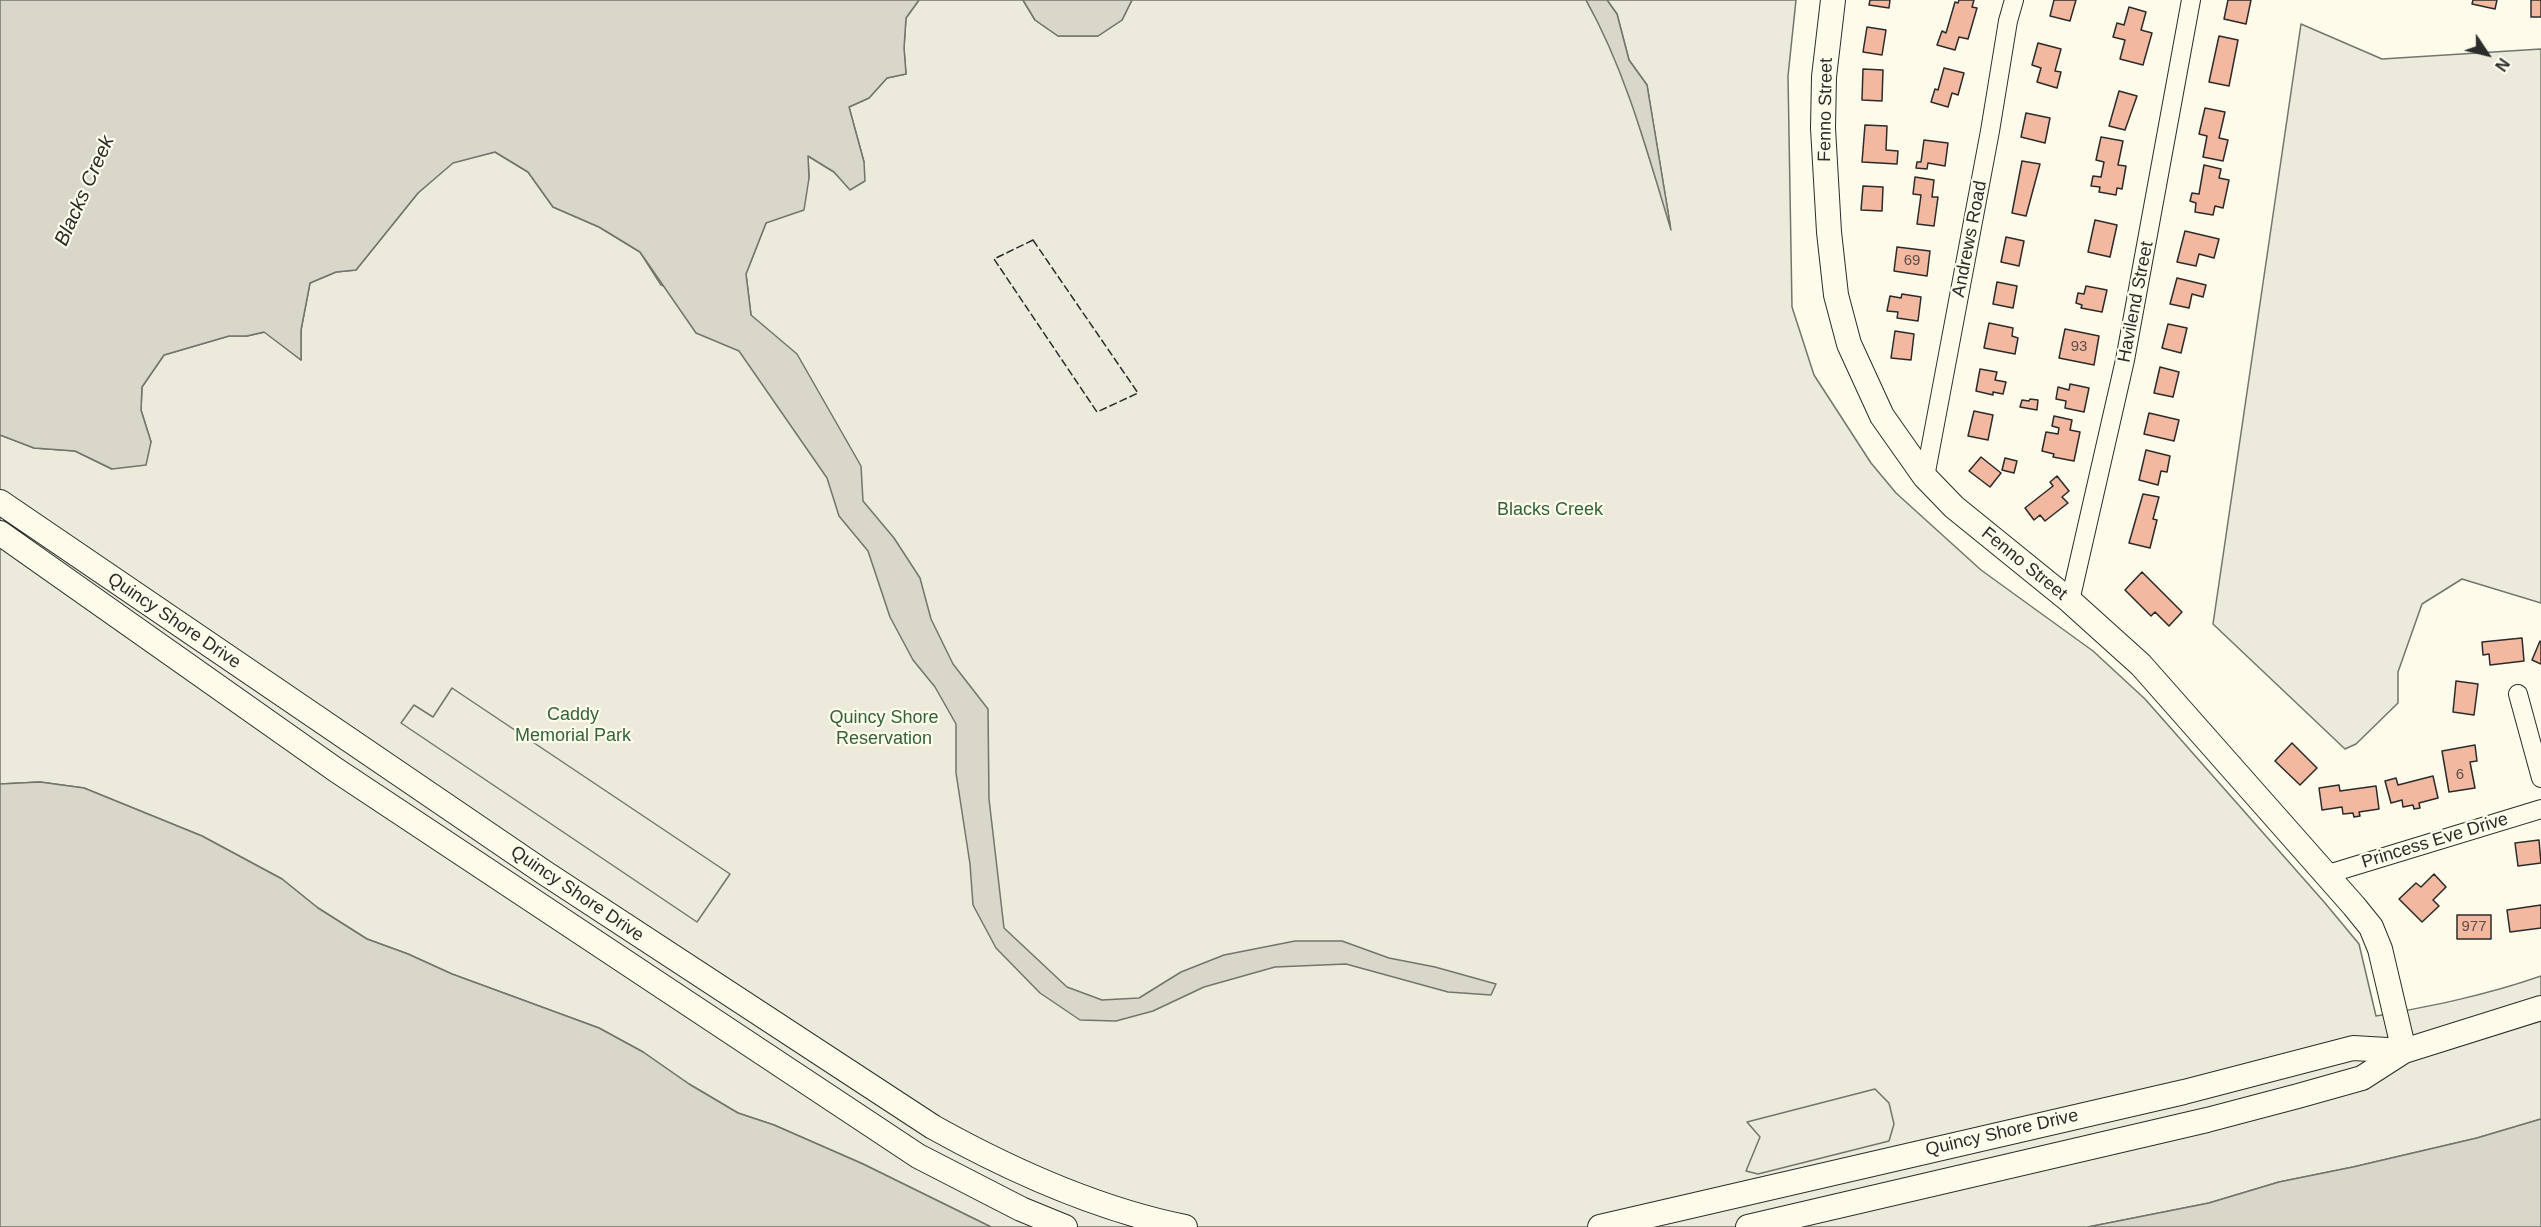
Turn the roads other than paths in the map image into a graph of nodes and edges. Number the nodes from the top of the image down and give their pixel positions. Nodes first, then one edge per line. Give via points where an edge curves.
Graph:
1 (1833, 0) edge
2 (2014, 0) edge
3 (2191, 0) edge
4 (1924, 477) junction
5 (0, 502) edge
6 (0, 533) edge
7 (2070, 601) junction
8 (2517, 694) dead end
9 (2541, 778) edge
10 (2541, 809) edge
11 (2328, 874) junction
12 (2541, 1008) edge
13 (2404, 1052) junction
14 (1065, 1227) edge
15 (1185, 1227) edge
16 (1600, 1227) edge
17 (1748, 1227) edge

1 - 4 main road, Fenno Street via 1822,128 1836,295 1865,384 1881,416
2 - 4 street, Andrews Road
3 - 7 street, Havilend Street via 2125,360
4 - 7 main road, Fenno Street via 1954,507
5 - 15 main road, Quincy Shore Drive via 545,873 933,1127 1072,1195
6 - 14 main road, Quincy Shore Drive via 336,770 918,1156
7 - 11 main road, Fenno Street via 2141,665
8 - 9 street
10 - 11 street, Princess Eve Drive
11 - 13 main road, Fenno Street via 2371,927 2380,949
12 - 13 main road, Quincy Shore Drive
13 - 16 main road, Quincy Shore Drive via 2353,1048 2184,1092
13 - 17 main road, Quincy Shore Drive via 2362,1078 2298,1096

